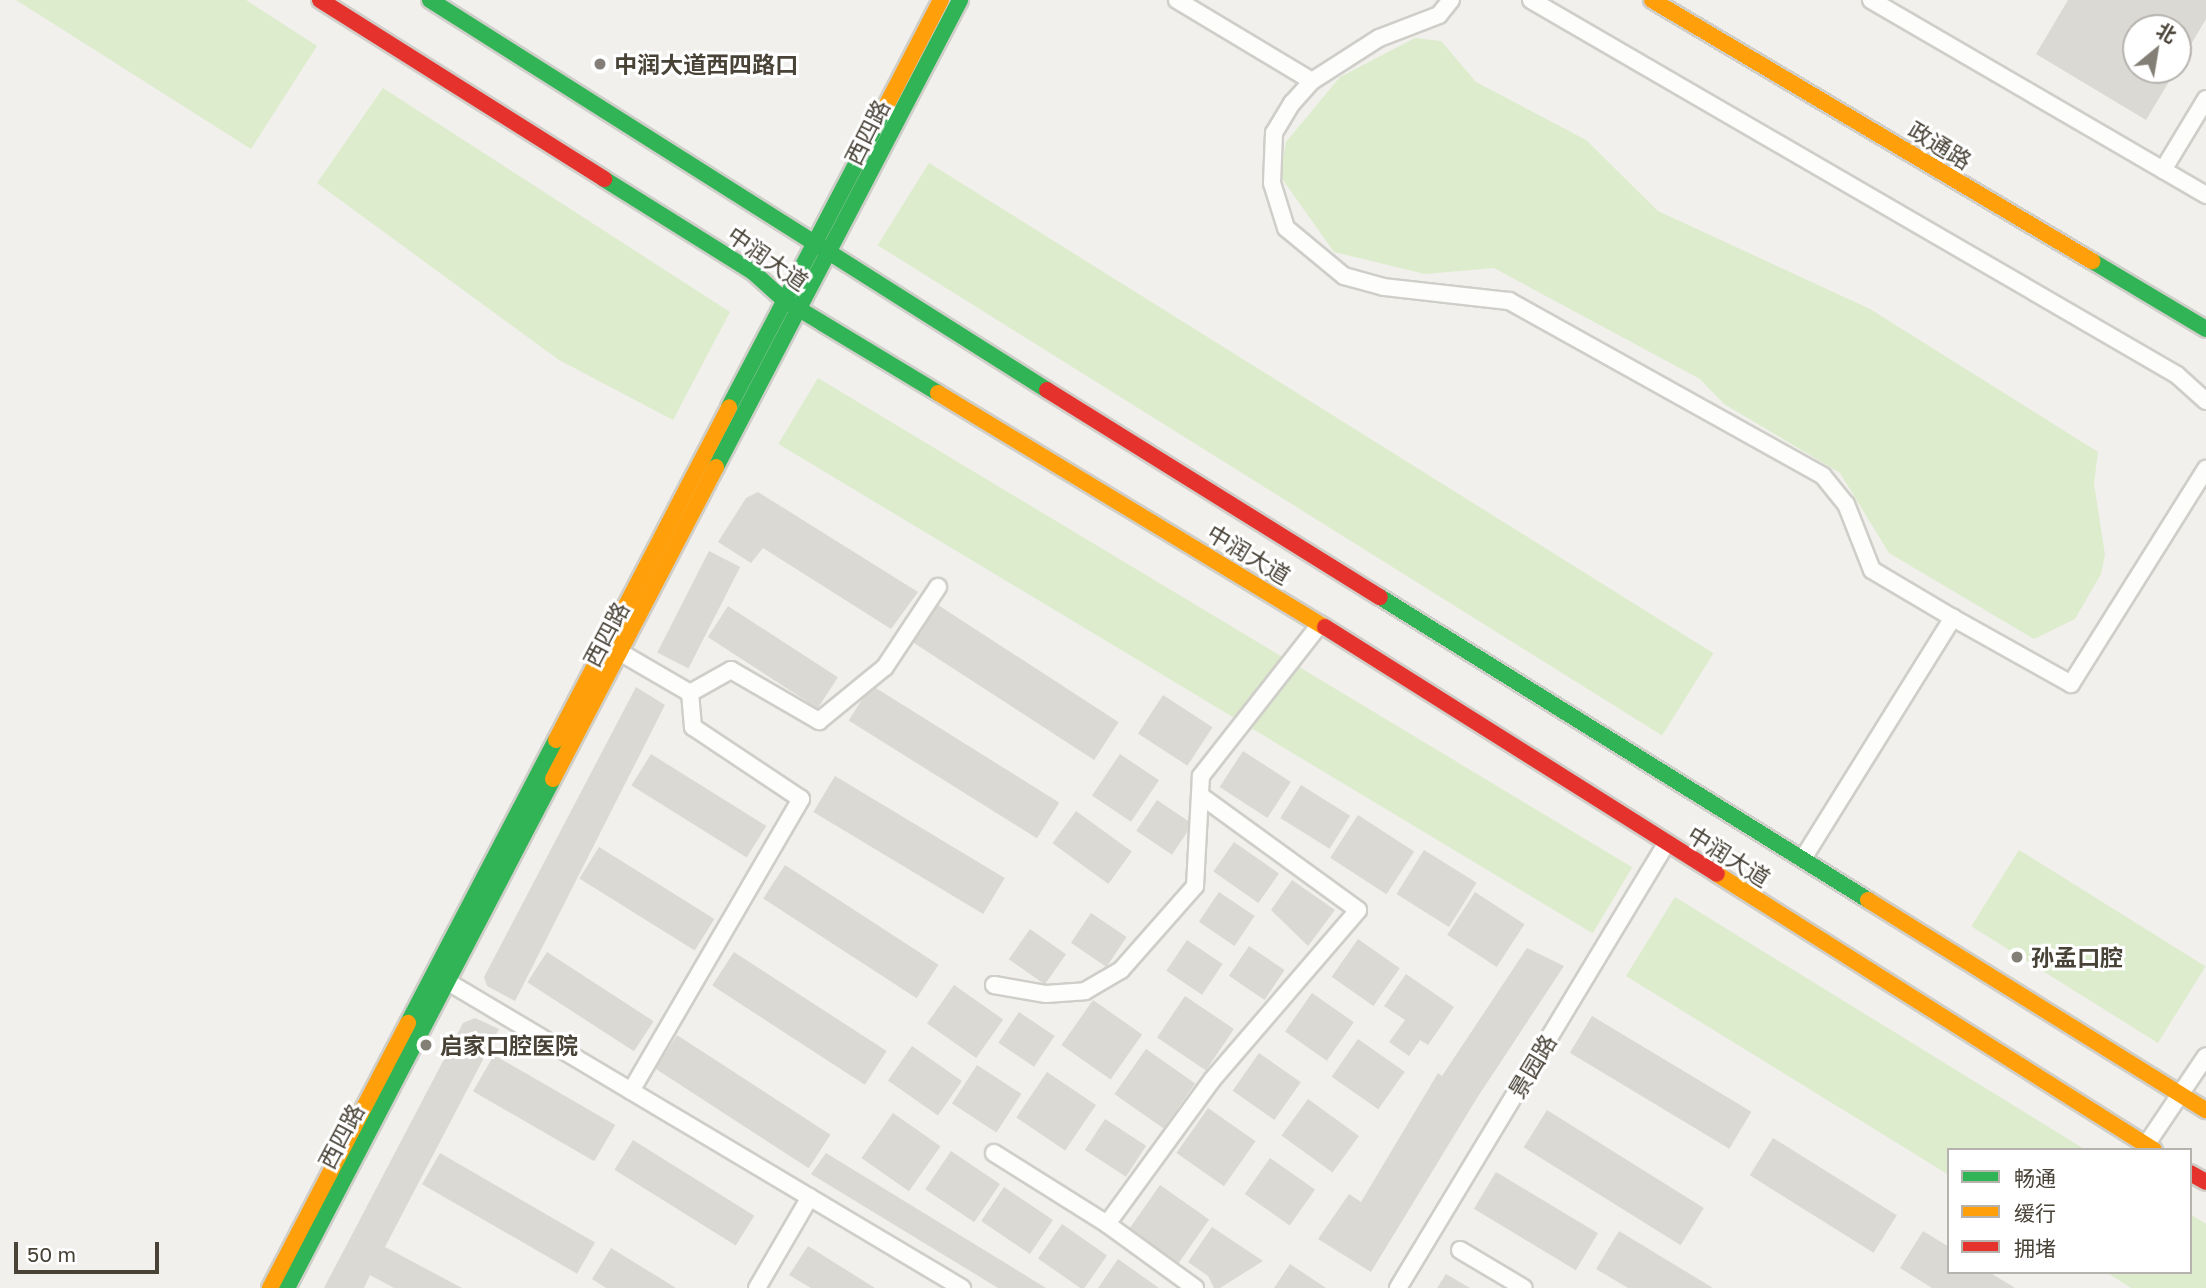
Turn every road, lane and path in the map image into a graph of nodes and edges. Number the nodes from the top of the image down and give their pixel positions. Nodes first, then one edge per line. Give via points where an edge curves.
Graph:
1 (320, 0) edge
2 (430, 0) edge
3 (940, 0) edge
4 (960, 0) edge
5 (1177, 0) edge
6 (1451, 0) edge
7 (1531, 0) edge
8 (1652, 0) edge
9 (1871, 0) edge
10 (1312, 81) junction
11 (2206, 99) edge
12 (2163, 170) junction
13 (2206, 195) edge
14 (815, 243) junction
15 (830, 255) junction
16 (784, 300) junction
17 (802, 309) junction
18 (2206, 329) edge
19 (2206, 401) edge
20 (2206, 469) edge
21 (937, 587) dead end
22 (1953, 618) junction
23 (1320, 624) junction
24 (606, 644) junction
25 (621, 653) junction
26 (690, 693) junction
27 (1200, 795) junction
28 (1666, 844) junction
29 (1804, 858) junction
30 (440, 977) junction
31 (994, 985) dead end
32 (2206, 1056) edge
33 (631, 1091) junction
34 (2180, 1094) junction
35 (2206, 1110) edge
36 (2150, 1147) edge
37 (994, 1153) dead end
38 (810, 1197) junction
39 (1107, 1224) junction
40 (1460, 1250) dead end
41 (270, 1288) edge
42 (287, 1288) edge
43 (757, 1288) edge
44 (962, 1288) edge
45 (1195, 1288) edge
46 (1398, 1288) edge
47 (1524, 1288) edge

1 - 16 main road, 中润大道 via 753,272
2 - 14 main road, 中润大道
3 - 14 main road, 西四路
4 - 15 main road, 西四路
5 - 10 street
6 - 10 street via 1439,15 1379,38
7 - 19 street via 2177,375
8 - 18 main road, 政通路
9 - 12 street
10 - 22 street via 1274,133 1272,183 1286,228 1317,257 1344,276 1384,287 1509,301 1823,477 1846,504 1872,570
11 - 12 street
12 - 13 street
14 - 15 main road, 中润大道
14 - 16 main road, 西四路
15 - 17 main road, 西四路
15 - 29 main road, 中润大道
16 - 17 main road, 中润大道
16 - 24 main road, 西四路
17 - 23 main road, 中润大道
17 - 25 main road, 西四路
20 - 22 street via 2071,684
21 - 26 street via 885,667 819,721 730,670
22 - 29 street
23 - 27 street via 1223,744 1201,776
23 - 28 main road, 中润大道
24 - 25 street
24 - 30 main road, 西四路
25 - 26 street
25 - 30 main road, 西四路
26 - 33 street via 693,727 802,799
27 - 31 street via 1195,887 1121,970 1085,991 1046,994
27 - 39 street via 1358,910 1213,1080
28 - 36 main road, 中润大道
28 - 46 street, 景园路
29 - 34 main road, 中润大道
30 - 33 street
30 - 41 main road, 西四路
30 - 42 main road, 西四路
32 - 34 street
33 - 38 street
34 - 35 main road, 中润大道
34 - 36 street
37 - 39 street
38 - 43 street
38 - 44 street
39 - 45 street
40 - 47 street

